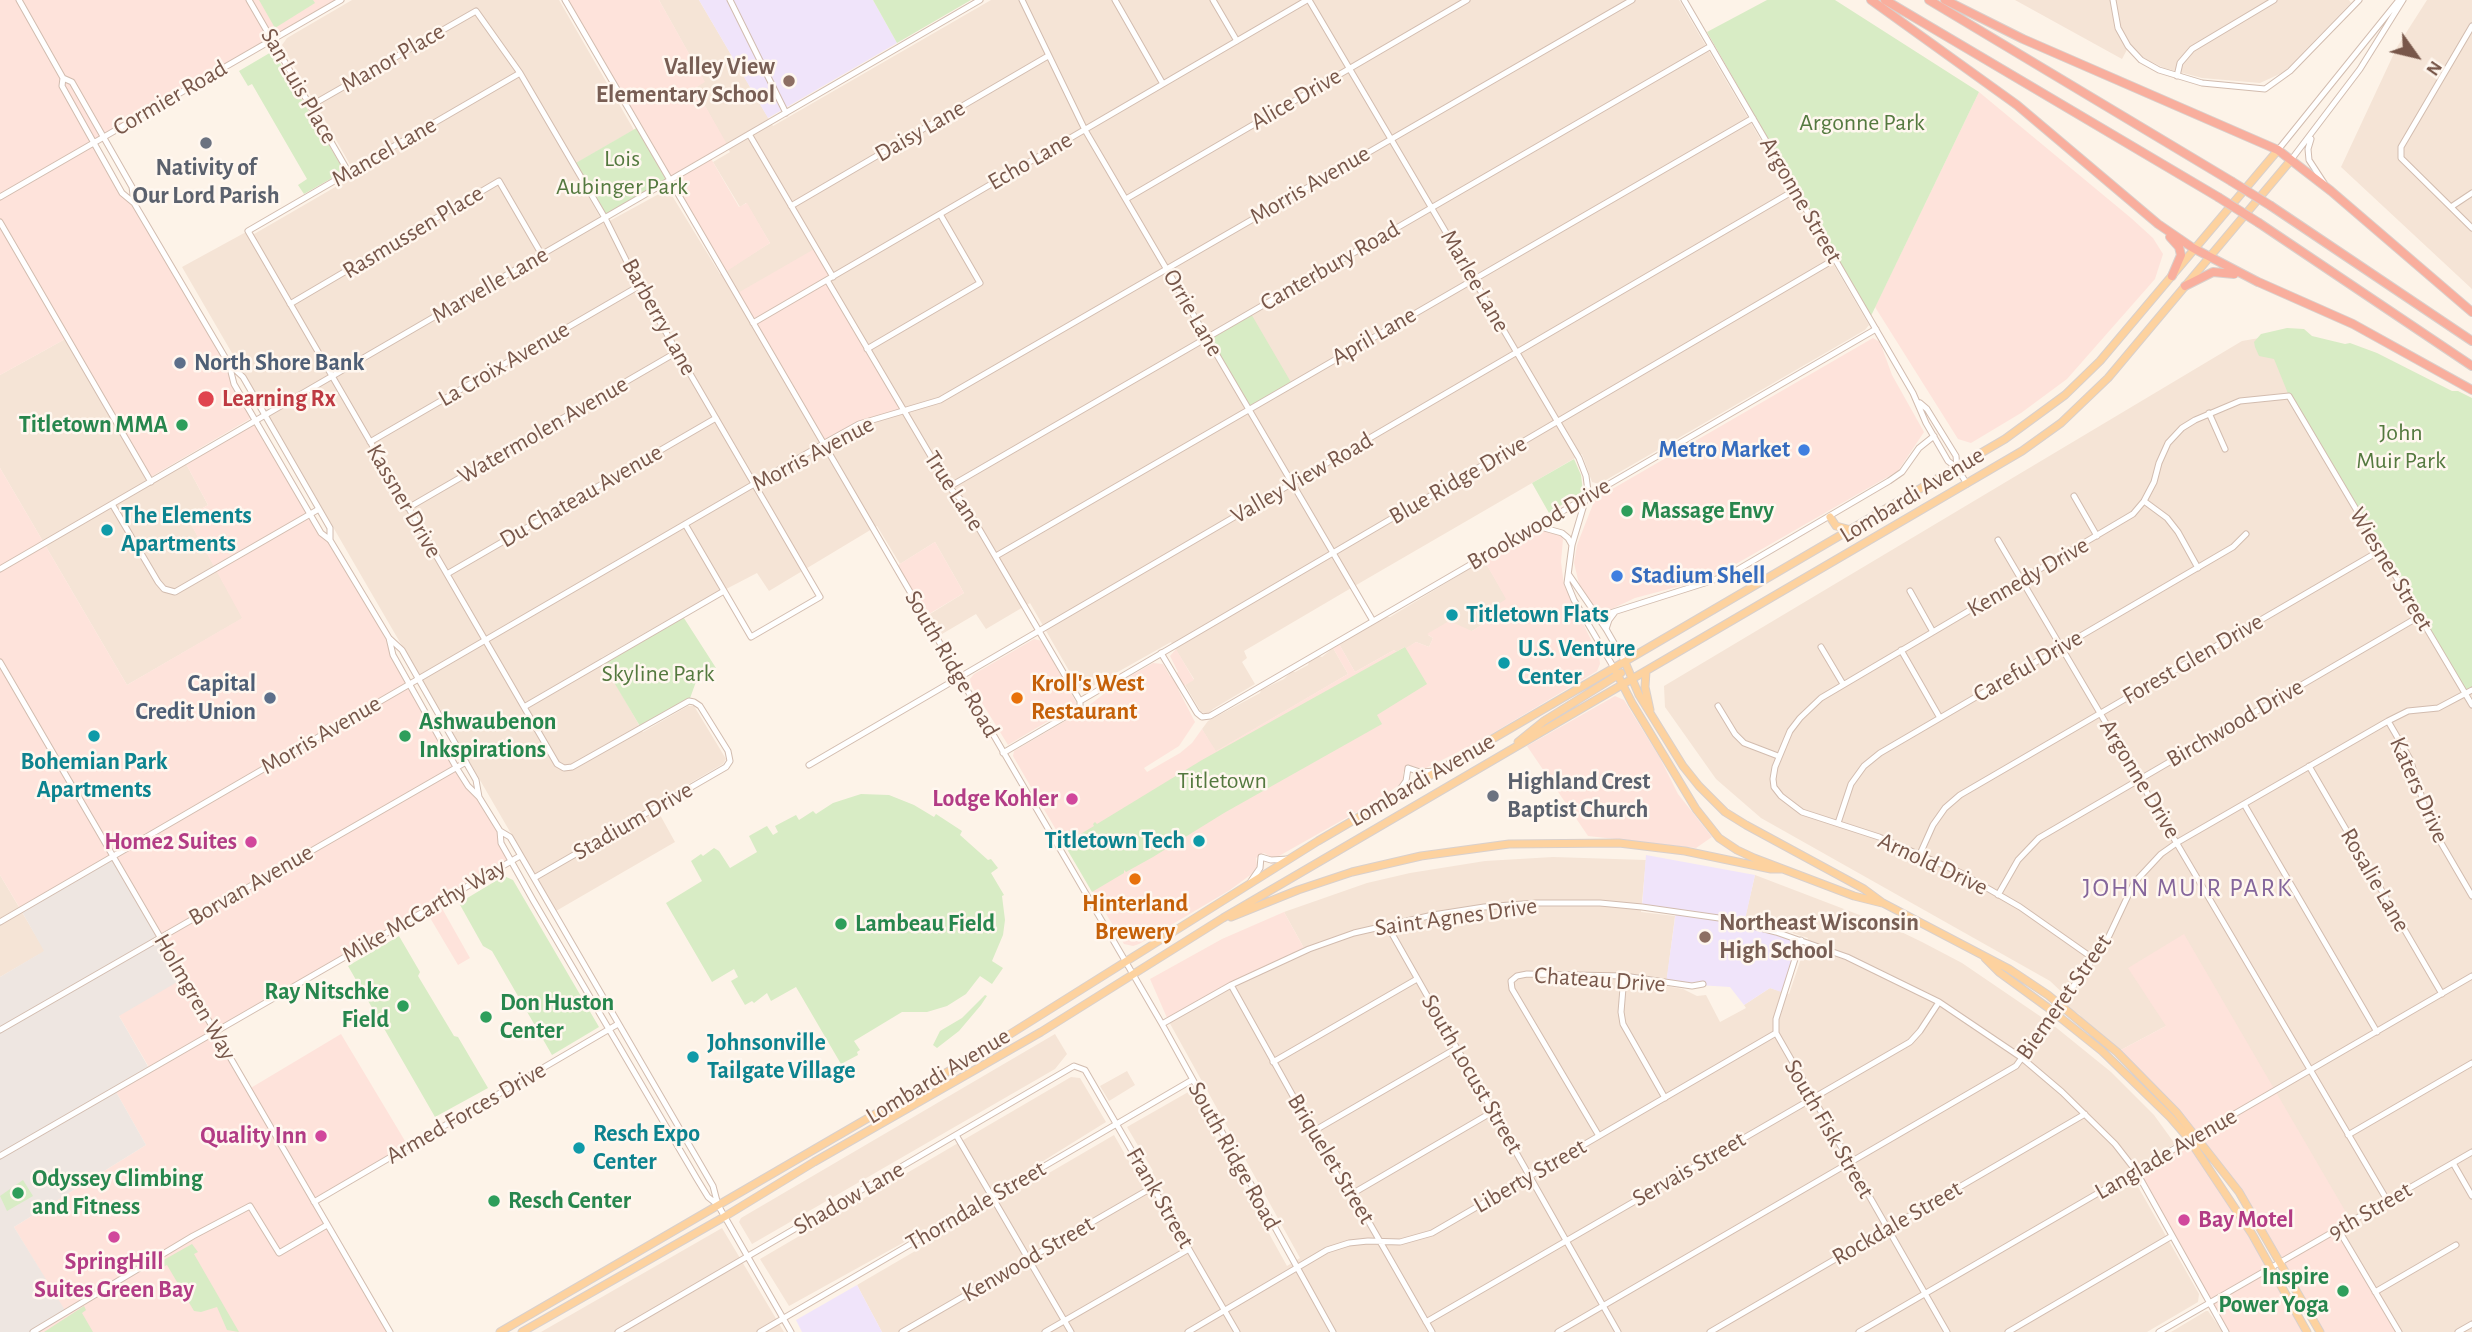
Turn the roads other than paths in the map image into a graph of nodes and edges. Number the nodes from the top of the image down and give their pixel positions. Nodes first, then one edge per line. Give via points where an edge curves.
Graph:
1 (19, 0) edge
2 (248, 0) edge
3 (341, 0) edge
4 (565, 0) edge
5 (730, 0) edge
6 (980, 0) edge
7 (1022, 0) edge
8 (1115, 0) edge
9 (1213, 0) edge
10 (1308, 0) edge
11 (1467, 0) edge
12 (1632, 0) edge
13 (1684, 0) edge
14 (1871, 0) edge
15 (1885, 0) edge
16 (1929, 0) edge
17 (1945, 0) edge
18 (2113, 0) edge
19 (2274, 0) edge
20 (2360, 0) edge
21 (2401, 0) edge
22 (476, 10) joint
23 (2472, 26) edge
24 (272, 40) junction
25 (1237, 41) junction
26 (1711, 47) junction
27 (1048, 56) junction
28 (1350, 68) junction
29 (520, 73) junction
30 (2177, 76) junction
31 (63, 78) junction
32 (1163, 84) junction
33 (310, 106) junction
34 (786, 113) junction
35 (1753, 118) junction
36 (1085, 130) junction
37 (2314, 131) junction
38 (749, 134) junction
39 (103, 138) junction
40 (1391, 138) junction
41 (94, 143) junction
42 (2278, 150) junction
43 (2291, 160) junction
44 (349, 173) junction
45 (670, 180) junction
46 (1795, 190) junction
47 (2331, 191) junction
48 (2472, 193) edge
49 (0, 197) edge
50 (1126, 199) junction
51 (134, 203) junction
52 (791, 205) junction
53 (1432, 207) junction
54 (2451, 208) junction
55 (940, 214) junction
56 (605, 218) junction
57 (0, 222) edge
58 (2158, 224) junction
59 (2472, 228) edge
60 (248, 232) joint
61 (2195, 249) junction
62 (542, 255) junction
63 (2209, 257) junction
64 (1835, 259) junction
65 (1167, 268) junction
66 (2172, 276) junction
67 (830, 278) junction
68 (1473, 278) junction
69 (2258, 282) junction
70 (639, 286) junction
71 (2185, 286) junction
72 (290, 304) junction
73 (2472, 312) edge
74 (753, 323) junction
75 (1876, 329) junction
76 (1207, 337) junction
77 (2472, 341) edge
78 (867, 349) junction
79 (677, 352) junction
80 (1517, 353) junction
81 (229, 364) junction
82 (2472, 366) edge
83 (332, 376) junction
84 (2472, 390) edge
85 (2289, 396) joint
86 (1918, 401) junction
87 (1249, 409) junction
88 (904, 411) junction
89 (2209, 413) junction
90 (265, 415) junction
91 (716, 418) junction
92 (255, 421) junction
93 (1557, 422) junction
94 (1934, 436) junction
95 (370, 442) junction
96 (823, 444) junction
97 (2225, 449) dead end
98 (1957, 468) junction
99 (151, 482) junction
100 (1293, 483) junction
101 (754, 484) junction
102 (1967, 484) junction
103 (949, 487) junction
104 (2074, 496) dead end
105 (1587, 497) junction
106 (2144, 502) junction
107 (112, 504) junction
108 (408, 508) junction
109 (319, 509) junction
110 (310, 514) junction
111 (1830, 517) junction
112 (685, 524) junction
113 (1535, 526) junction
114 (1836, 526) junction
115 (1853, 530) junction
116 (2246, 534) dead end
117 (2097, 536) junction
118 (330, 540) junction
119 (1998, 540) dead end
120 (1831, 542) junction
121 (1572, 545) junction
122 (2381, 550) junction
123 (1334, 552) junction
124 (996, 556) junction
125 (2198, 568) junction
126 (0, 569) edge
127 (447, 574) junction
128 (1569, 575) junction
129 (2022, 580) junction
130 (724, 591) junction
131 (1910, 591) dead end
132 (1593, 612) junction
133 (1615, 612) junction
134 (2420, 616) junction
135 (1373, 621) junction
136 (1606, 629) junction
137 (1039, 631) junction
138 (1933, 632) junction
139 (389, 638) junction
140 (485, 640) junction
141 (1821, 647) dead end
142 (2062, 647) junction
143 (1901, 650) junction
144 (1161, 653) junction
145 (0, 662) edge
146 (1625, 662) junction
147 (1614, 668) junction
148 (1646, 671) junction
149 (959, 677) junction
150 (1618, 677) junction
151 (418, 679) junction
152 (1632, 679) junction
153 (409, 684) junction
154 (1843, 684) junction
155 (1622, 685) junction
156 (2472, 690) edge
157 (2465, 694) junction
158 (1080, 701) junction
159 (2472, 705) edge
160 (1718, 706) dead end
161 (524, 707) junction
162 (2101, 713) junction
163 (1651, 714) junction
164 (1940, 718) junction
165 (2388, 721) junction
166 (1510, 750) junction
167 (1003, 753) junction
168 (1778, 756) junction
169 (466, 762) junction
170 (809, 765) dead end
171 (2309, 766) junction
172 (456, 767) junction
173 (564, 768) joint
174 (1437, 771) junction
175 (1773, 779) joint
176 (2140, 779) junction
177 (1696, 783) junction
178 (1685, 790) junction
179 (480, 797) junction
180 (1393, 797) junction
181 (2244, 804) junction
182 (1838, 823) junction
183 (500, 831) junction
184 (2178, 842) junction
185 (1920, 855) junction
186 (113, 856) junction
187 (520, 856) junction
188 (1288, 859) junction
189 (511, 861) junction
190 (1782, 869) junction
191 (534, 878) junction
192 (1250, 883) junction
193 (1998, 895) junction
194 (2472, 895) edge
195 (1883, 903) junction
196 (1223, 918) junction
197 (0, 922) edge
198 (1387, 925) junction
199 (160, 938) junction
200 (1801, 940) junction
201 (1984, 957) junction
202 (2094, 958) junction
203 (1125, 962) junction
204 (1133, 975) junction
205 (1624, 976) junction
206 (2472, 976) edge
207 (1417, 979) junction
208 (1703, 984) dead end
209 (1231, 985) junction
210 (2442, 994) junction
211 (1939, 1002) junction
212 (2061, 1005) junction
213 (2056, 1013) junction
214 (618, 1024) junction
215 (1161, 1024) junction
216 (0, 1030) edge
217 (610, 1030) junction
218 (215, 1032) junction
219 (2377, 1032) junction
220 (1776, 1033) junction
221 (1457, 1048) junction
222 (2022, 1058) junction
223 (1273, 1062) junction
224 (2472, 1062) edge
225 (1080, 1067) joint
226 (2311, 1070) junction
227 (1192, 1080) junction
228 (1665, 1098) junction
229 (1812, 1098) junction
230 (1494, 1111) junction
231 (2085, 1114) junction
232 (1117, 1125) junction
233 (1312, 1132) junction
234 (956, 1135) junction
235 (2348, 1135) junction
236 (1599, 1136) junction
237 (2193, 1137) junction
238 (2472, 1152) edge
239 (0, 1156) edge
240 (1849, 1163) junction
241 (2453, 1163) junction
242 (2136, 1171) junction
243 (1531, 1176) junction
244 (1153, 1186) junction
245 (1350, 1195) junction
246 (2472, 1196) edge
247 (992, 1197) junction
248 (2387, 1200) junction
249 (314, 1202) junction
250 (718, 1205) junction
251 (724, 1217) junction
252 (327, 1225) junction
253 (1887, 1229) junction
254 (2338, 1229) junction
255 (2172, 1236) junction
256 (1567, 1240) junction
257 (1381, 1241) junction
258 (2456, 1245) dead end
259 (1189, 1249) junction
260 (748, 1257) junction
261 (1028, 1259) junction
262 (2280, 1263) junction
263 (1297, 1268) junction
264 (2270, 1269) junction
265 (2375, 1292) junction
266 (1925, 1294) junction
267 (2209, 1303) junction
268 (1604, 1306) junction
269 (1225, 1310) junction
270 (783, 1319) junction
271 (1064, 1321) junction
272 (1426, 1322) junction
273 (2472, 1324) edge
274 (33, 1332) edge
275 (390, 1332) edge
276 (500, 1332) edge
277 (522, 1332) edge
278 (618, 1332) edge
279 (760, 1332) edge
280 (791, 1332) edge
281 (902, 1332) edge
282 (1045, 1332) edge
283 (1071, 1332) edge
284 (1188, 1332) edge
285 (1237, 1332) edge
286 (1333, 1332) edge
287 (1432, 1332) edge
288 (1558, 1332) edge
289 (1618, 1332) edge
290 (1710, 1332) edge
291 (1859, 1332) edge
292 (1947, 1332) edge
293 (2008, 1332) edge
294 (2159, 1332) edge
295 (2226, 1332) edge
296 (2307, 1332) edge
297 (2320, 1332) edge
298 (2399, 1332) edge
299 (2458, 1332) edge

1 - 31 street
2 - 24 street, San Luis Place
3 - 24 street, Cormier Road
4 - 45 street, South Ridge Road
5 - 34 street
6 - 34 street, Marvelle Lane
7 - 27 street, Orrie Lane
8 - 32 street
9 - 25 street
10 - 25 street, Echo Lane
10 - 28 street, Marlee Lane
11 - 28 street, Alice Drive
12 - 40 street, Morris Avenue
13 - 26 street, Argonne Street
14 - 58 highway via 2017,105
15 - 82 highway, bridge via 2218,197
16 - 77 highway, bridge via 2271,206
17 - 42 highway via 2023,39
18 - 30 street via 2118,28 2128,47 2141,60
19 - 30 street via 2192,49
20 - 30 street via 2290,71 2265,89
21 - 37 street via 2360,69
21 - 42 street
22 - 29 street, Barberry Lane
22 - 33 street, Manor Place
23 - 54 street via 2401,148 2401,158
24 - 33 street, San Luis Place
24 - 39 street, Cormier Road
25 - 32 street, Echo Lane
26 - 35 street, Argonne Street
26 - 53 street, Canterbury Road
27 - 36 street, Orrie Lane
27 - 52 street, Daisy Lane
28 - 40 street, Marlee Lane
28 - 50 street, Alice Drive
29 - 44 street, Mancel Lane
29 - 56 street, Barberry Lane
31 - 39 street via 72,82
31 - 41 street via 62,86
32 - 36 street, Echo Lane
33 - 44 street, San Luis Place
34 - 38 street, Marvelle Lane
35 - 46 street, Argonne Street
35 - 68 street, April Lane
36 - 50 street, Orrie Lane
36 - 55 street, Echo Lane
37 - 43 street
37 - 47 street via 2309,160
38 - 45 street, Marvelle Lane
38 - 52 street, True Lane
39 - 41 street, Cormier Road
39 - 51 street via 132,187
40 - 53 street, Marlee Lane
40 - 65 street, Morris Avenue
41 - 49 street, Cormier Road
41 - 51 street via 122,193
42 - 43 highway
42 - 61 main road, Lombardi Avenue
43 - 47 highway
43 - 63 main road, Lombardi Avenue
44 - 60 street, Mancel Lane
45 - 56 street, Marvelle Lane
45 - 74 street, South Ridge Road
46 - 64 street, Argonne Street
46 - 80 street, Valley View Road
47 - 73 highway
48 - 54 street
50 - 65 street, Orrie Lane
51 - 81 street
52 - 67 street, True Lane
53 - 68 street, Marlee Lane
53 - 76 street, Canterbury Road
54 - 59 street
55 - 67 street, Echo Lane
55 - 78 street via 980,283
56 - 62 street, Marvelle Lane
56 - 70 street, Barberry Lane
57 - 99 street
58 - 61 highway
58 - 66 highway via 2181,251
60 - 72 street, Kassner Drive
61 - 63 highway
61 - 66 main road, Lombardi Avenue
62 - 72 street, Rasmussen Place via 499,181
62 - 83 street, Marvelle Lane
63 - 69 highway
63 - 71 main road, Lombardi Avenue
64 - 75 street, Argonne Street
64 - 93 street, Blue Ridge Drive
65 - 76 street, Orrie Lane
65 - 88 street, Morris Avenue via 940,400
66 - 98 main road, Lombardi Avenue via 2068,392
67 - 74 street, Echo Lane
67 - 78 street, True Lane
68 - 80 street, Marlee Lane
68 - 87 street, April Lane
69 - 71 highway via 2218,271
69 - 84 highway via 2353,324
70 - 79 street, Barberry Lane
70 - 95 street, La Croix Avenue
71 - 102 main road, Lombardi Avenue via 2080,406 2035,443
72 - 83 street, Kassner Drive
74 - 96 street, South Ridge Road
75 - 86 street, Argonne Street
75 - 105 street, Brookwood Drive
76 - 87 street, Orrie Lane
76 - 103 street, Canterbury Road
78 - 88 street, True Lane
79 - 91 street, Barberry Lane
79 - 108 street, Watermolen Avenue
80 - 93 street, Marlee Lane
80 - 100 street, Valley View Road
81 - 90 street via 243,377
81 - 92 street via 233,384
83 - 90 street, Marvelle Lane
83 - 95 street, Kassner Drive
85 - 89 street, Kennedy Drive via 2240,401
85 - 122 street, Wiesner Street
86 - 94 street, Argonne Street
86 - 98 street, Argonne Street via 1956,456
87 - 100 street, Orrie Lane
87 - 124 street, April Lane
88 - 96 street, Morris Avenue via 859,424
88 - 103 street, True Lane
89 - 97 street
89 - 106 street, Kennedy Drive via 2182,428 2168,443
90 - 92 street, Marvelle Lane
90 - 109 street
91 - 101 street, Barberry Lane
91 - 127 street, Du Chateau Avenue
92 - 99 street, Marvelle Lane
92 - 110 street
93 - 105 street, Marlee Lane via 1583,467
93 - 123 street, Blue Ridge Drive
94 - 98 street, Argonne Street
94 - 111 street via 1902,472
95 - 108 street, Kassner Drive
96 - 101 street, Morris Avenue
96 - 149 street, South Ridge Road
98 - 102 street, Argonne Street
98 - 115 main road, Lombardi Avenue
99 - 107 street, Marvelle Lane
100 - 123 street, Orrie Lane
100 - 137 street, Valley View Road
101 - 112 street, Morris Avenue
101 - 130 street, Barberry Lane via 820,597 751,637
102 - 148 main road, Lombardi Avenue
103 - 124 street, True Lane
104 - 117 street
105 - 113 street, Brookwood Drive
105 - 121 street, Marlee Lane
106 - 117 street, Kennedy Drive
106 - 125 street via 2167,518
107 - 110 street via 158,582 175,592
107 - 126 street, Marvelle Lane
108 - 127 street, Kassner Drive
109 - 110 street
109 - 118 street via 330,528
110 - 118 street
111 - 114 main road
111 - 133 street via 1723,577
112 - 130 street
112 - 140 street, Morris Avenue
113 - 121 street via 1562,533
113 - 135 street, Brookwood Drive
114 - 115 main road
114 - 120 main road
115 - 120 main road, Lombardi Avenue
116 - 125 street, Careful Drive
117 - 129 street, Kennedy Drive
118 - 139 street
119 - 129 street, Argonne Drive
120 - 146 main road, Lombardi Avenue
121 - 128 street, Marlee Lane
122 - 134 street, Wiesner Street
122 - 162 street, Forest Glen Drive
123 - 135 street, Orrie Lane
123 - 144 street, Blue Ridge Drive
124 - 137 street, True Lane
125 - 142 street, Careful Drive
127 - 140 street, Kassner Drive
128 - 132 street
128 - 147 street, Marlee Lane via 1570,593
129 - 138 street, Kennedy Drive
129 - 142 street, Argonne Drive
130 - 161 street
131 - 138 street
132 - 133 street
132 - 136 street
133 - 136 street
134 - 157 street, Wiesner Street
134 - 176 street, Birchwood Drive
135 - 144 street, Brookwood Drive via 1202,717
136 - 146 street
137 - 149 street, Valley View Road
137 - 158 street, True Lane
138 - 143 street, Kennedy Drive
139 - 151 street via 402,650
139 - 153 street
140 - 151 street, Morris Avenue
140 - 161 street, Kassner Drive
141 - 154 street
142 - 162 street, Argonne Drive
142 - 164 street, Careful Drive
143 - 154 street, Kennedy Drive
143 - 164 street
144 - 158 street, Blue Ridge Drive
145 - 186 street, Holmgren Way
146 - 147 main road, Lombardi Avenue
146 - 150 main road
146 - 152 main road
147 - 150 main road
147 - 174 main road, Lombardi Avenue
148 - 152 main road, Lombardi Avenue
148 - 163 main road
149 - 167 street, South Ridge Road
149 - 170 street, Valley View Road
150 - 155 main road
150 - 166 main road via 1544,721
151 - 153 street, Morris Avenue
151 - 169 street
152 - 155 main road, Lombardi Avenue
152 - 163 main road
153 - 172 street
153 - 186 street, Morris Avenue
154 - 168 street, Kennedy Drive via 1800,718
155 - 166 main road, Lombardi Avenue
155 - 178 main road
156 - 157 street, Biemeret Street
157 - 159 street, Wiesner Street
157 - 165 street, Biemeret Street via 2438,708 2408,711
158 - 167 street, Blue Ridge Drive via 1080,708
160 - 168 street via 1744,743
161 - 173 street, Kassner Drive via 557,764
162 - 176 street, Argonne Drive
162 - 185 street, Forest Glen Drive via 1960,795 1933,825
163 - 177 main road
164 - 182 street, Careful Drive via 1864,766 1851,784
165 - 171 street, Biemeret Street
165 - 194 street, Katers Drive via 2410,759 2430,824
166 - 196 main road, Lombardi Avenue
167 - 203 street, South Ridge Road
168 - 175 street, Kennedy Drive
169 - 172 street, Borvan Avenue
169 - 179 street
171 - 181 street, Biemeret Street
171 - 210 street, Rosalie Lane
172 - 179 street
172 - 199 street, Borvan Avenue
173 - 191 street, Stadium Drive via 689,701 700,706 730,761
174 - 180 main road, Lombardi Avenue
174 - 180 street via 1408,768 1405,783
175 - 182 street, Arnold Drive via 1781,796 1802,812
176 - 184 street, Argonne Drive
176 - 193 street, Birchwood Drive via 2039,838 2018,860
177 - 178 street
177 - 195 main road via 1737,820
178 - 190 main road via 1719,838 1745,855
179 - 183 street
180 - 188 main road, Lombardi Avenue
181 - 184 street, Biemeret Street
181 - 219 street
182 - 185 street, Arnold Drive
183 - 187 street via 510,837
183 - 189 street via 500,843
184 - 202 street, Biemeret Street via 2151,862 2134,883
184 - 226 street, Argonne Drive
185 - 193 street, Arnold Drive
186 - 197 street, Morris Avenue
186 - 199 street, Holmgren Way
187 - 189 street, Mike McCarthy Way
187 - 191 street
188 - 192 main road, Lombardi Avenue
188 - 192 street via 1261,857
189 - 217 street
189 - 218 street, Mike McCarthy Way
190 - 195 main road
190 - 196 main road via 1625,844 1509,844 1454,850 1352,872
191 - 214 street
192 - 203 main road, Lombardi Avenue
193 - 202 street, Arnold Drive
195 - 201 main road
196 - 204 main road, Lombardi Avenue
198 - 200 street, Saint Agnes Drive via 1484,908 1600,903 1726,919
198 - 207 street, South Locust Street
198 - 209 street, Saint Agnes Drive via 1309,948
199 - 216 street, Borvan Avenue
199 - 218 street, Holmgren Way
200 - 211 street, Saint Agnes Drive via 1882,972
200 - 220 street via 1776,1019
201 - 212 main road
201 - 213 main road
202 - 212 street, Biemeret Street
203 - 204 street, South Ridge Road
203 - 250 main road, Lombardi Avenue via 980,1053
204 - 215 street, South Ridge Road
204 - 251 main road, Lombardi Avenue
205 - 208 street, Chateau Drive
205 - 228 street via 1623,1024
205 - 236 street, Chateau Drive via 1527,974 1511,981 1511,989
206 - 210 street, Langlade Avenue
207 - 221 street, South Locust Street
207 - 223 street
209 - 215 street, Saint Agnes Drive
209 - 223 street, Briquelet Street
210 - 219 street, Langlade Avenue
211 - 222 street, Saint Agnes Drive
211 - 229 street, Servais Street via 1910,1041
212 - 213 street, Biemeret Street
212 - 237 main road via 2117,1052
213 - 222 street, Biemeret Street
213 - 237 main road
214 - 217 street, Armed Forces Drive
214 - 250 street via 714,1188
215 - 227 street, South Ridge Road
217 - 249 street, Armed Forces Drive
217 - 250 street via 707,1195
218 - 239 street, Mike McCarthy Way
218 - 249 street, Holmgren Way
219 - 226 street, Langlade Avenue
220 - 228 street, Liberty Street
220 - 229 street, South Fisk Street
221 - 230 street, South Locust Street
221 - 233 street
222 - 231 street, Saint Agnes Drive
222 - 240 street, Biemeret Street via 2017,1066
223 - 233 street, Briquelet Street
224 - 235 street
225 - 232 street, Frank Street
225 - 234 street, Shadow Lane via 1074,1066
226 - 235 street, Argonne Drive
226 - 237 street, Langlade Avenue
227 - 232 street, Thorndale Street
227 - 263 street, South Ridge Road
228 - 236 street, Liberty Street
229 - 240 street, South Fisk Street
229 - 256 street, Servais Street
230 - 243 street, South Locust Street
230 - 245 street
231 - 242 street, Saint Agnes Drive
231 - 253 street, Rockdale Street
232 - 244 street, Frank Street
232 - 247 street, Thorndale Street
233 - 245 street, Briquelet Street
234 - 247 street
234 - 260 street, Shadow Lane
235 - 248 street, Argonne Drive
236 - 243 street, Liberty Street
237 - 242 street, Langlade Avenue
237 - 262 main road via 2239,1192
237 - 264 main road
238 - 241 street, 9th Street
240 - 253 street, South Fisk Street
240 - 268 street, Biemeret Street
241 - 246 street
241 - 248 street, 9th Street
242 - 255 street, Saint Agnes Drive
242 - 266 street, Langlade Avenue
243 - 256 street, South Locust Street
243 - 257 street, Liberty Street via 1432,1233 1411,1240
244 - 259 street, Frank Street
244 - 261 street, Kenwood Street
245 - 257 street, Briquelet Street
247 - 261 street
247 - 270 street, Thorndale Street
248 - 254 street, 9th Street
249 - 252 street, Holmgren Way
250 - 251 street
250 - 276 main road, Lombardi Avenue
251 - 260 street
251 - 277 main road, Lombardi Avenue
252 - 274 street via 279,1253 250,1206
252 - 275 street, Holmgren Way
253 - 266 street, South Fisk Street
253 - 290 street, Rockdale Street
254 - 262 street, 9th Street
254 - 265 street
255 - 267 street, Saint Agnes Drive
255 - 293 street
256 - 268 street, South Locust Street
256 - 272 street, Servais Street
257 - 263 street, Liberty Street via 1327,1250
257 - 272 street, Briquelet Street
258 - 265 street
259 - 269 street, Frank Street
259 - 271 street
260 - 270 street
260 - 278 street, Shadow Lane
261 - 271 street
261 - 281 street, Kenwood Street
262 - 264 street, 9th Street
262 - 297 main road
263 - 269 street, Liberty Street
263 - 286 street, South Ridge Road
264 - 267 street, 9th Street
264 - 296 main road
265 - 298 street
266 - 291 street, Langlade Avenue
266 - 292 street, South Fisk Street
267 - 294 street, 9th Street
267 - 295 street, Saint Agnes Drive
268 - 288 street, Biemeret Street
268 - 289 street, South Locust Street
269 - 284 street, Liberty Street
269 - 285 street, Frank Street
270 - 279 street, Thorndale Street
270 - 280 street
271 - 282 street
271 - 283 street
272 - 287 street, Briquelet Street
273 - 299 street

